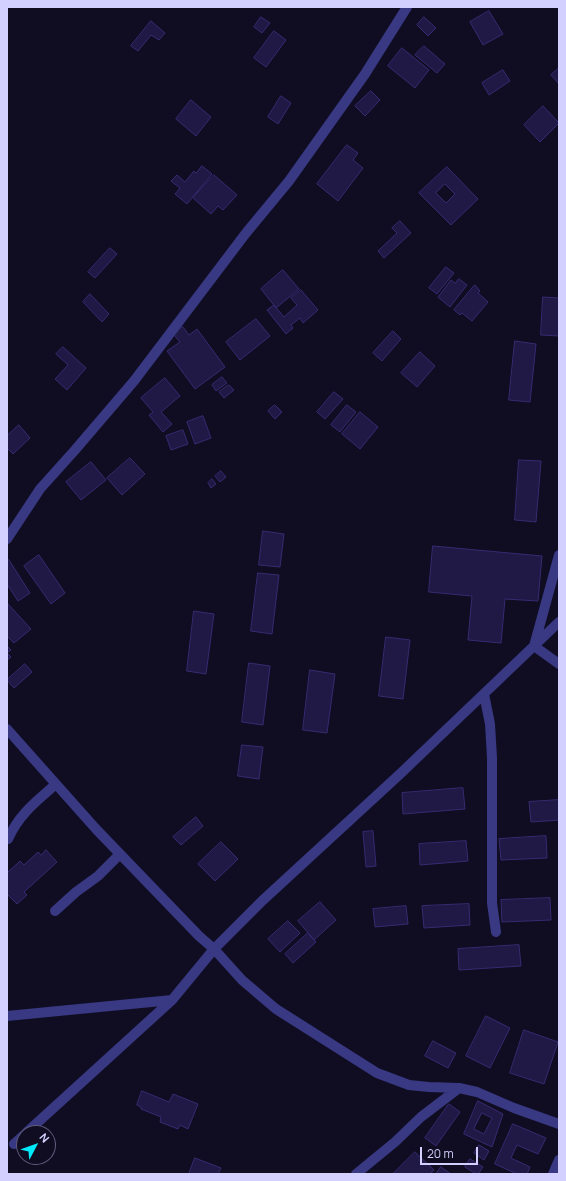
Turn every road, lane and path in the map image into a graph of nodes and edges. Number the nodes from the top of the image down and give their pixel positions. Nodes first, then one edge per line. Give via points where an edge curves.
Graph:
1 (407, 7) edge
2 (7, 539) edge
3 (559, 555) edge
4 (559, 622) edge
5 (534, 646) junction
6 (559, 664) edge
7 (484, 694) junction
8 (7, 729) edge
9 (56, 784) junction
10 (8, 839) dead end
11 (120, 854) junction
12 (55, 911) dead end
13 (496, 932) dead end
14 (214, 949) junction
15 (172, 1000) junction
16 (7, 1016) edge
17 (459, 1088) junction
18 (559, 1124) edge
19 (35, 1125) edge
20 (559, 1160) edge
21 (356, 1174) edge
22 (553, 1174) edge

1 - 2 street via 365,74 288,181 134,381 40,489
3 - 5 street
4 - 5 street
5 - 6 street
5 - 7 street
7 - 13 street via 490,724 492,758 492,903
7 - 14 street
8 - 9 street
9 - 10 street via 19,818
9 - 11 street
11 - 12 street via 98,876
11 - 14 street
14 - 15 street
14 - 17 street via 242,980 276,1009 377,1073 409,1085
15 - 16 street
15 - 19 street
17 - 18 street via 477,1092
17 - 21 street via 421,1117
20 - 22 street

